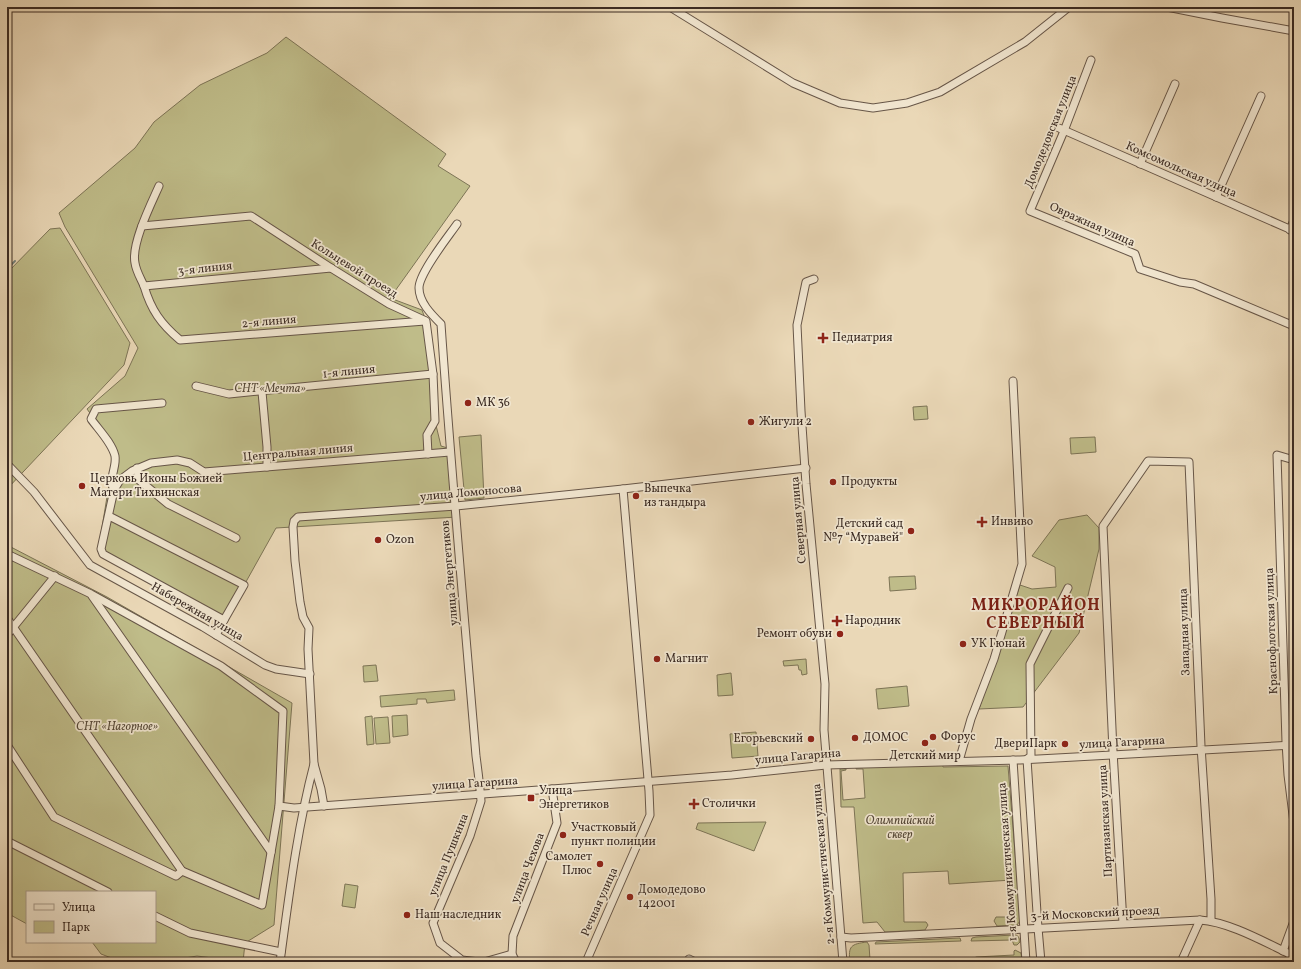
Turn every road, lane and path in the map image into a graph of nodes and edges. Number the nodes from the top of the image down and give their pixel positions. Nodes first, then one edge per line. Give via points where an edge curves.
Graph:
1 (670, 7) edge
2 (1069, 7) edge
3 (1168, 7) edge
4 (1294, 31) edge
5 (1091, 60) dead end
6 (1175, 84) dead end
7 (1261, 96) dead end
8 (1062, 129) junction
9 (1140, 164) junction
10 (159, 186) dead end
11 (1216, 197) junction
12 (1030, 211) joint
13 (1294, 220) edge
14 (457, 224) dead end
15 (142, 226) junction
16 (1292, 230) edge
17 (331, 268) junction
18 (814, 279) dead end
19 (144, 286) junction
20 (426, 321) junction
21 (1294, 326) edge
22 (433, 374) junction
23 (1013, 381) dead end
24 (196, 386) dead end
25 (262, 392) junction
26 (162, 403) dead end
27 (450, 452) junction
28 (428, 454) junction
29 (1294, 460) edge
30 (7, 464) edge
31 (267, 467) junction
32 (137, 468) junction
33 (806, 468) junction
34 (623, 489) junction
35 (114, 490) junction
36 (456, 506) junction
37 (109, 516) junction
38 (1103, 526) joint
39 (236, 538) dead end
40 (7, 554) edge
41 (55, 576) junction
42 (1068, 588) dead end
43 (91, 594) junction
44 (7, 618) edge
45 (224, 620) junction
46 (13, 627) junction
47 (7, 635) edge
48 (216, 635) junction
49 (310, 674) junction
50 (7, 745) edge
51 (1290, 745) edge
52 (1201, 750) junction
53 (1113, 755) junction
54 (1027, 759) junction
55 (1013, 760) junction
56 (959, 761) junction
57 (314, 764) junction
58 (826, 765) junction
59 (649, 781) junction
60 (308, 789) junction
61 (321, 789) junction
62 (552, 789) junction
63 (481, 795) junction
64 (279, 806) junction
65 (324, 806) junction
66 (304, 807) junction
67 (1294, 823) edge
68 (7, 841) edge
69 (271, 852) junction
70 (182, 871) junction
71 (106, 891) edge
72 (156, 916) edge
73 (1200, 920) junction
74 (1211, 921) junction
75 (1294, 921) edge
76 (1123, 923) junction
77 (1024, 928) junction
78 (1038, 928) junction
79 (841, 937) junction
80 (1283, 951) junction
81 (281, 952) junction
82 (512, 954) junction
83 (1292, 955) edge
84 (280, 962) edge
85 (479, 962) edge
86 (484, 962) edge
87 (516, 962) edge
88 (586, 962) edge
89 (843, 962) edge
90 (1026, 962) edge
91 (1041, 962) edge
92 (1181, 962) edge
93 (1288, 962) edge

1 - 2 street via 793,83 840,103 873,108 907,102 940,92 1025,42
3 - 4 street
5 - 8 street, Домодедовская улица
6 - 9 street
7 - 11 street
8 - 9 street, Комсомольская улица
8 - 12 street, Домодедовская улица
9 - 11 street, Комсомольская улица
10 - 15 street
11 - 16 street, Комсомольская улица
12 - 21 street, Овражная улица via 1134,254 1140,269 1194,284
13 - 16 street
14 - 27 street, улица Энергетиков via 423,274 419,287 421,299 441,324
15 - 17 street, Кольцевой проезд via 251,216
15 - 19 street via 134,254 135,264
17 - 19 street, 3-я линия
17 - 20 street, Кольцевой проезд via 389,304
18 - 33 street, Северная улица via 806,282 797,325
19 - 20 street, 2-я линия via 156,314 180,340
20 - 22 street
22 - 25 street, 1-я линия
22 - 28 street via 435,421 427,435
23 - 56 street via 1022,564 994,659 971,719
24 - 25 street, 1-я линия via 229,394
25 - 31 street
26 - 35 street via 96,409 91,419 115,457 112,485
27 - 28 street, Центральная линия
27 - 36 street, улица Энергетиков
28 - 31 street, Центральная линия
29 - 51 street, Краснофлотская улица via 1277,456
30 - 48 street, Набережная улица via 90,565
31 - 32 street, Центральная линия via 204,472 190,463 177,460 151,463
32 - 35 street, Центральная линия via 120,480
32 - 39 street via 139,480 168,504
33 - 34 street, улица Ломоносова
33 - 58 street, Северная улица via 825,684
34 - 36 street, улица Ломоносова
34 - 59 street, Речная улица
35 - 37 street
36 - 49 street, улица Ломоносова via 304,516 294,521 300,602 303,617 309,628
36 - 63 street, улица Энергетиков
37 - 45 street via 101,549 103,554
37 - 45 street via 244,585
38 - 52 street, Западная улица via 1148,461 1189,462
38 - 53 street, Партизанская улица
40 - 41 street
41 - 43 street
41 - 46 street
42 - 54 street via 1030,664 1031,756
43 - 64 street via 221,666 283,712
43 - 69 street
44 - 46 street
45 - 48 street
46 - 47 street
46 - 70 street
48 - 49 street, Набережная улица via 271,667
49 - 57 street
50 - 70 street via 54,817 176,876
51 - 52 street, улица Гагарина
51 - 67 street, Краснофлотская улица via 1288,775
52 - 53 street, улица Гагарина
52 - 74 street, Западная улица
53 - 54 street, улица Гагарина
53 - 76 street, Партизанская улица
54 - 55 street, улица Гагарина
54 - 78 street
55 - 56 street, улица Гагарина
55 - 77 street, 1-я Коммунистическая улица
56 - 58 street, улица Гагарина
57 - 60 street
57 - 61 street
58 - 59 street, улица Гагарина
58 - 79 street, 2-я Коммунистическая улица
59 - 62 street, улица Гагарина
59 - 88 street, Речная улица via 649,818
60 - 61 street via 315,786
60 - 66 street
61 - 65 street
62 - 63 street, улица Гагарина
62 - 82 street, улица Чехова via 557,823 513,936
63 - 65 street, улица Гагарина
63 - 85 street, улица Пушкина via 470,836 433,923 440,943 462,960
64 - 66 street, улица Гагарина
64 - 69 street
65 - 66 street, улица Гагарина
66 - 81 street
68 - 71 street
69 - 70 street via 262,905
72 - 81 street via 190,933
73 - 74 street, 3-й Московский проезд
73 - 76 street, 3-й Московский проезд
73 - 92 street
74 - 80 street, 3-й Московский проезд via 1229,926
75 - 80 street
76 - 78 street, 3-й Московский проезд
77 - 78 street, 3-й Московский проезд
77 - 79 street, 3-й Московский проезд
77 - 90 street, 1-я Коммунистическая улица
78 - 91 street
79 - 89 street, 2-я Коммунистическая улица
80 - 83 street, 3-й Московский проезд
81 - 84 street
82 - 86 street
82 - 87 street
83 - 93 street

